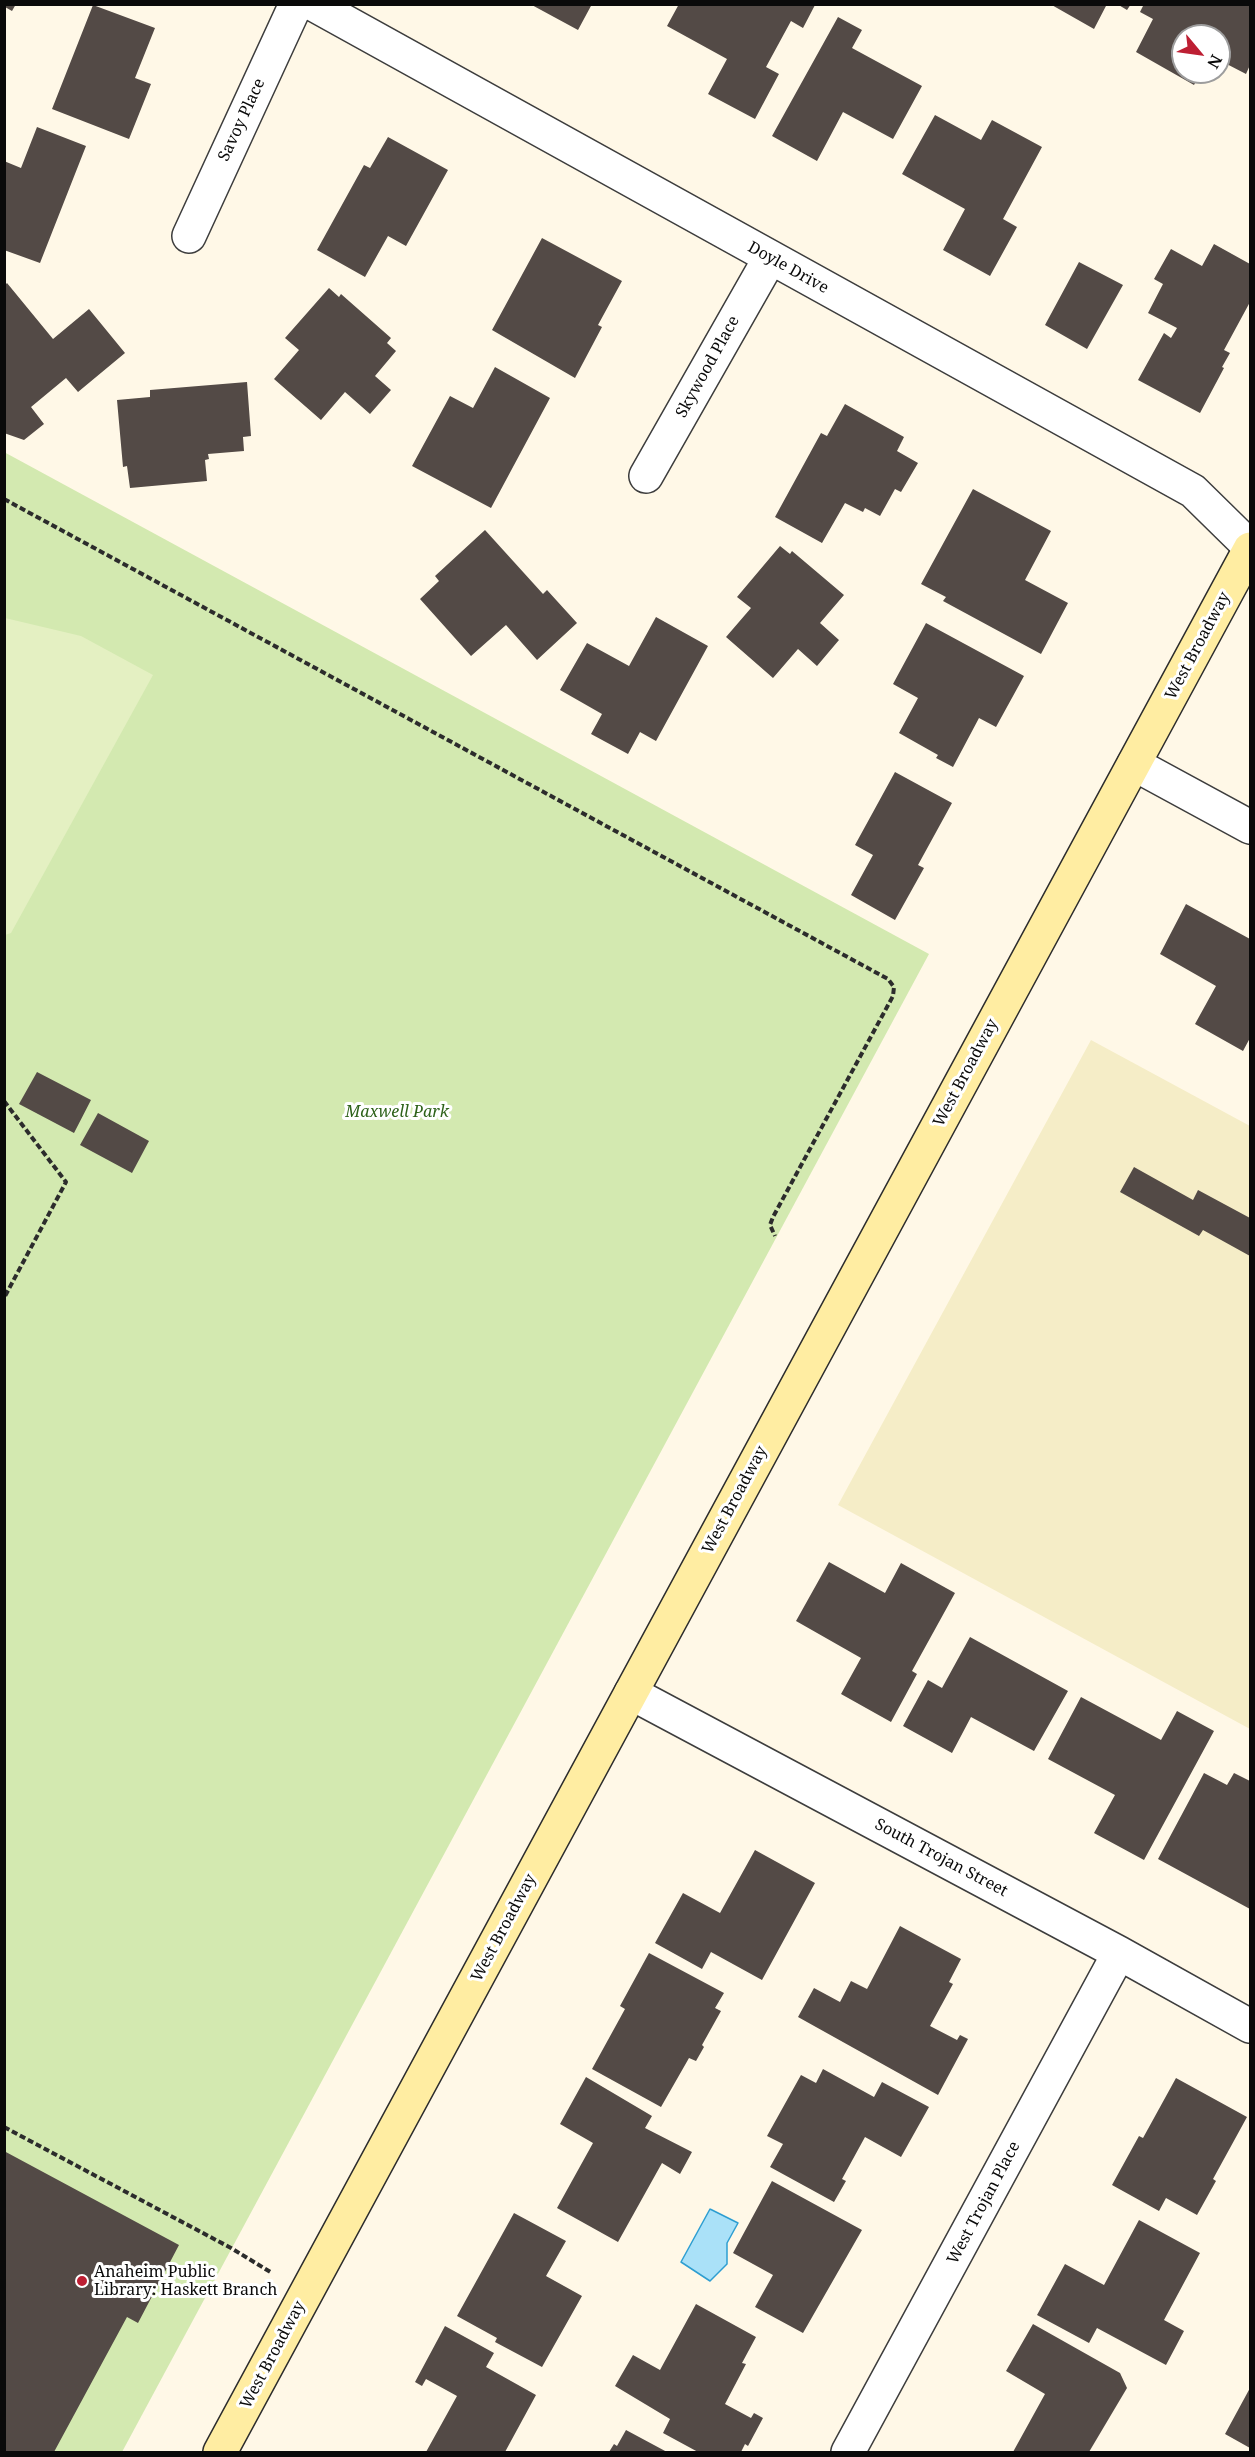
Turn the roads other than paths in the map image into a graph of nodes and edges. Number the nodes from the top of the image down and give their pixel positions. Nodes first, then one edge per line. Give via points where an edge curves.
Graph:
1 (296, 4) edge
2 (313, 4) edge
3 (189, 236) dead end
4 (770, 258) junction
5 (646, 476) dead end
6 (1251, 548) edge
7 (1134, 764) junction
8 (1251, 827) edge
9 (631, 1693) junction
10 (1119, 1953) junction
11 (1251, 2026) edge
12 (220, 2452) edge
13 (849, 2452) edge

1 - 3 street, Savoy Place
2 - 4 street, Doyle Drive
4 - 5 street, Skywood Place
4 - 6 street, Doyle Drive via 1193,491
6 - 7 main road, West Broadway
7 - 8 street
7 - 9 main road, West Broadway
9 - 10 street, South Trojan Street
9 - 12 main road, West Broadway
10 - 11 street, South Trojan Street
10 - 13 street, West Trojan Place

